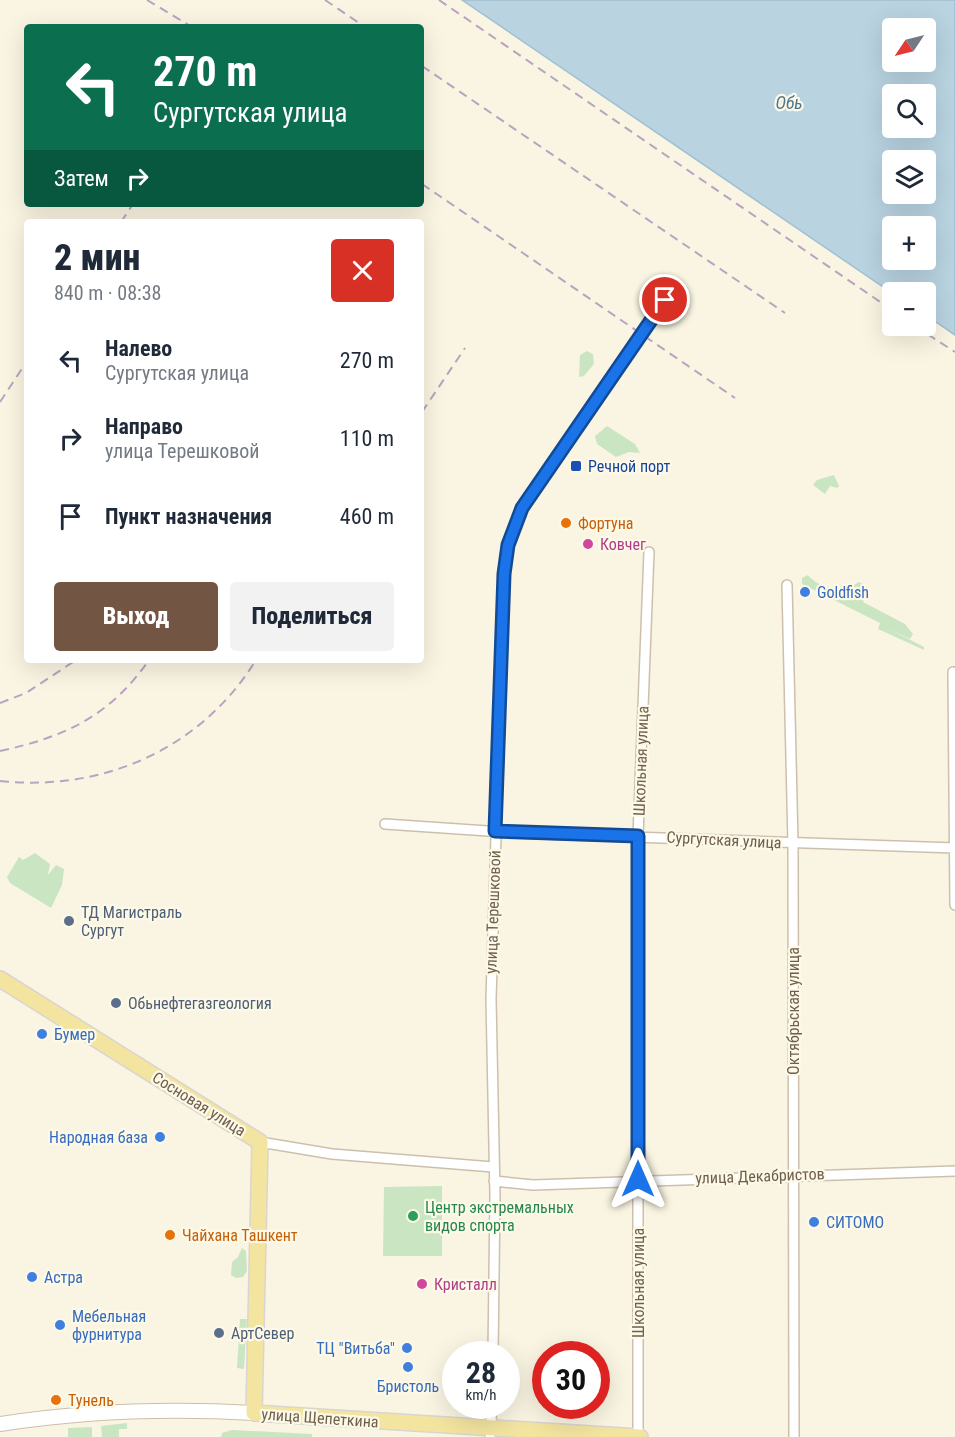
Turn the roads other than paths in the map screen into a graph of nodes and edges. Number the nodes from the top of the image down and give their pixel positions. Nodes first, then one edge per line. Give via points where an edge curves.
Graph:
1 (665, 300) dead end
2 (649, 552) dead end
3 (787, 585) dead end
4 (953, 672) dead end
5 (385, 824) dead end
6 (495, 831) junction
7 (638, 836) junction
8 (793, 844) junction
9 (955, 848) edge
10 (955, 905) edge
11 (0, 979) edge
12 (260, 1142) junction
13 (493, 1167) junction
14 (955, 1171) edge
15 (792, 1175) junction
16 (638, 1179) junction
17 (494, 1181) junction
18 (494, 1341) edge
19 (254, 1413) junction
20 (0, 1424) edge
21 (490, 1433) edge
22 (639, 1437) edge
23 (794, 1437) edge

1 - 6 street, улица Терешковой via 538,483 516,521 508,545
2 - 7 street, Школьная улица
3 - 8 street, Октябрьская улица
4 - 9 street
5 - 6 street, Сургутская улица
6 - 7 street, Сургутская улица
6 - 13 street, улица Терешковой
7 - 8 street, Сургутская улица
7 - 16 street, Школьная улица
8 - 9 street, Сургутская улица
8 - 15 street, Октябрьская улица
9 - 10 street
11 - 12 main road, Сосновая улица
12 - 13 street via 332,1154
12 - 19 main road, Сосновая улица
13 - 17 street, улица Терешковой
14 - 15 street, улица Декабристов
15 - 16 street, улица Декабристов
15 - 23 street, Октябрьская улица
16 - 17 street, улица Декабристов via 533,1185
16 - 22 street, Школьная улица
17 - 18 street, улица Терешковой
19 - 20 main road, улица Щепеткина via 170,1409
19 - 21 main road, улица Щепеткина
21 - 22 main road, улица Щепеткина

